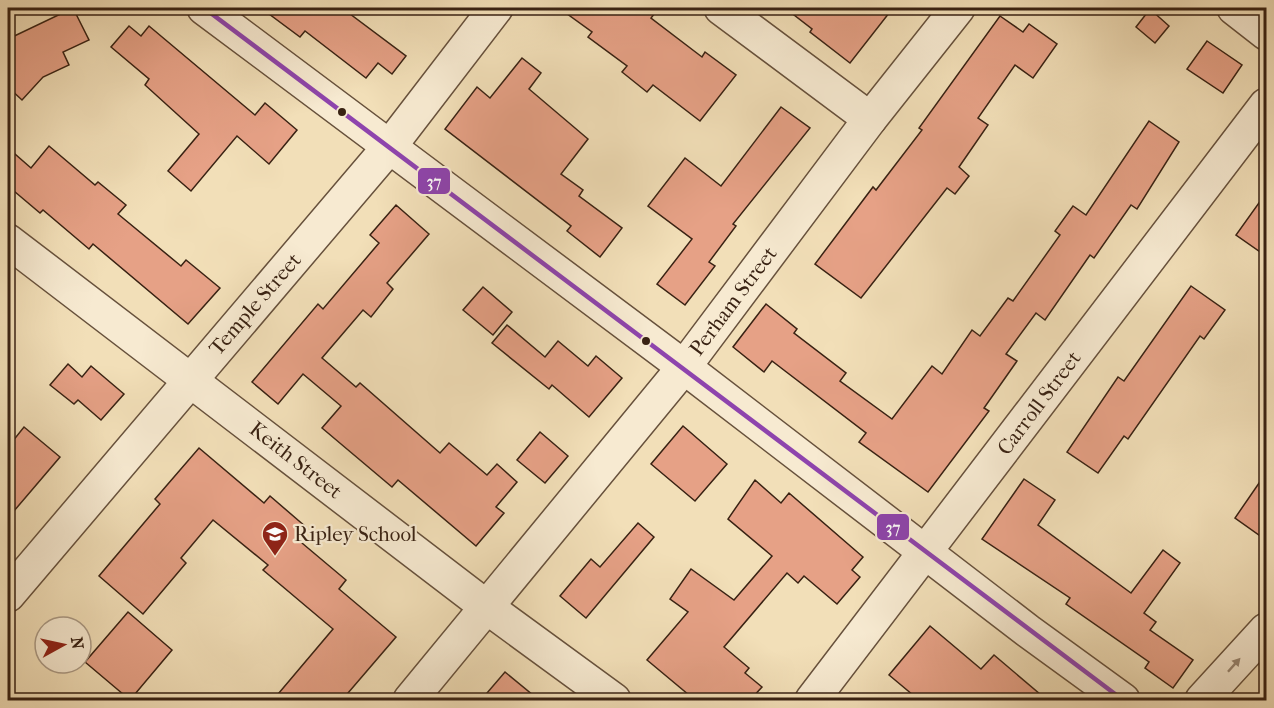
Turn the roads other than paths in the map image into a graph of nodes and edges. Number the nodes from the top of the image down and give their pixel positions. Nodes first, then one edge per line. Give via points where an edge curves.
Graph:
1 (204, 8) edge
2 (496, 8) edge
3 (721, 8) edge
4 (958, 8) edge
5 (1234, 8) edge
6 (1266, 33) edge
7 (1266, 105) edge
8 (870, 120) junction
9 (390, 146) junction
10 (8, 241) edge
11 (684, 367) junction
12 (191, 379) junction
13 (925, 553) junction
14 (8, 595) edge
15 (488, 608) junction
16 (1266, 630) edge
17 (410, 700) edge
18 (614, 700) edge
19 (812, 700) edge
20 (1123, 700) edge
21 (1202, 700) edge

1 - 9 street
2 - 9 street, Temple Street
3 - 8 street
4 - 8 street, Perham Street
5 - 6 street
7 - 13 street, Carroll Street
8 - 11 street, Perham Street
9 - 11 street
9 - 12 street, Temple Street
10 - 12 street, Keith Street
11 - 13 street
11 - 15 street, Perham Street
12 - 14 street, Temple Street
12 - 15 street, Keith Street
13 - 19 street, Carroll Street
13 - 20 street
15 - 17 street, Perham Street
15 - 18 street, Keith Street
21 -> 16 street

